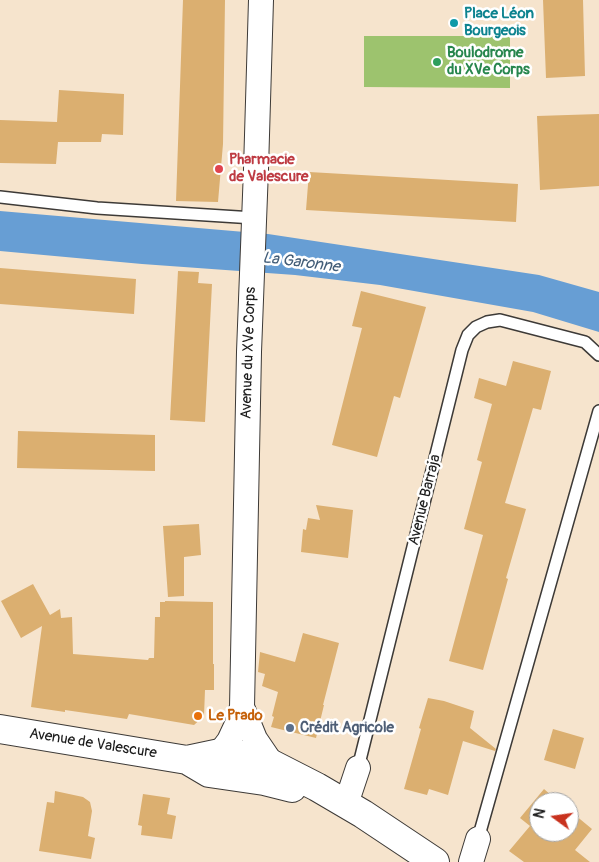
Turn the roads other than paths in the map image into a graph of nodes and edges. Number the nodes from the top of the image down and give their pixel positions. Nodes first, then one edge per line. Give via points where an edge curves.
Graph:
1 (261, 0) edge
2 (0, 197) edge
3 (254, 224) junction
4 (599, 355) edge
5 (599, 411) edge
6 (242, 707) junction
7 (0, 729) edge
8 (202, 760) junction
9 (272, 764) junction
10 (358, 768) joint
11 (317, 787) junction
12 (346, 804) junction
13 (478, 839) joint
14 (435, 862) edge
15 (471, 862) edge

1 - 3 street, Avenue du XVe Corps
2 - 3 lane
3 - 6 street, Avenue du XVe Corps
4 - 10 lane, Avenue Barraja via 585,342 500,320 476,327 468,335
5 - 13 lane
6 - 8 street, Avenue du XVe Corps via 229,741
6 - 9 street, Avenue du XVe Corps via 255,739
7 - 8 main road, Avenue de Valescure
8 - 9 main road, Avenue de Valescure via 242,755
8 - 11 main road, Avenue de Valescure via 208,773 291,788
9 - 11 main road, Avenue de Valescure
10 - 12 street, Avenue Barraja
11 - 12 main road, Avenue de Valescure
12 - 14 main road, Avenue de Valescure
13 - 15 street

